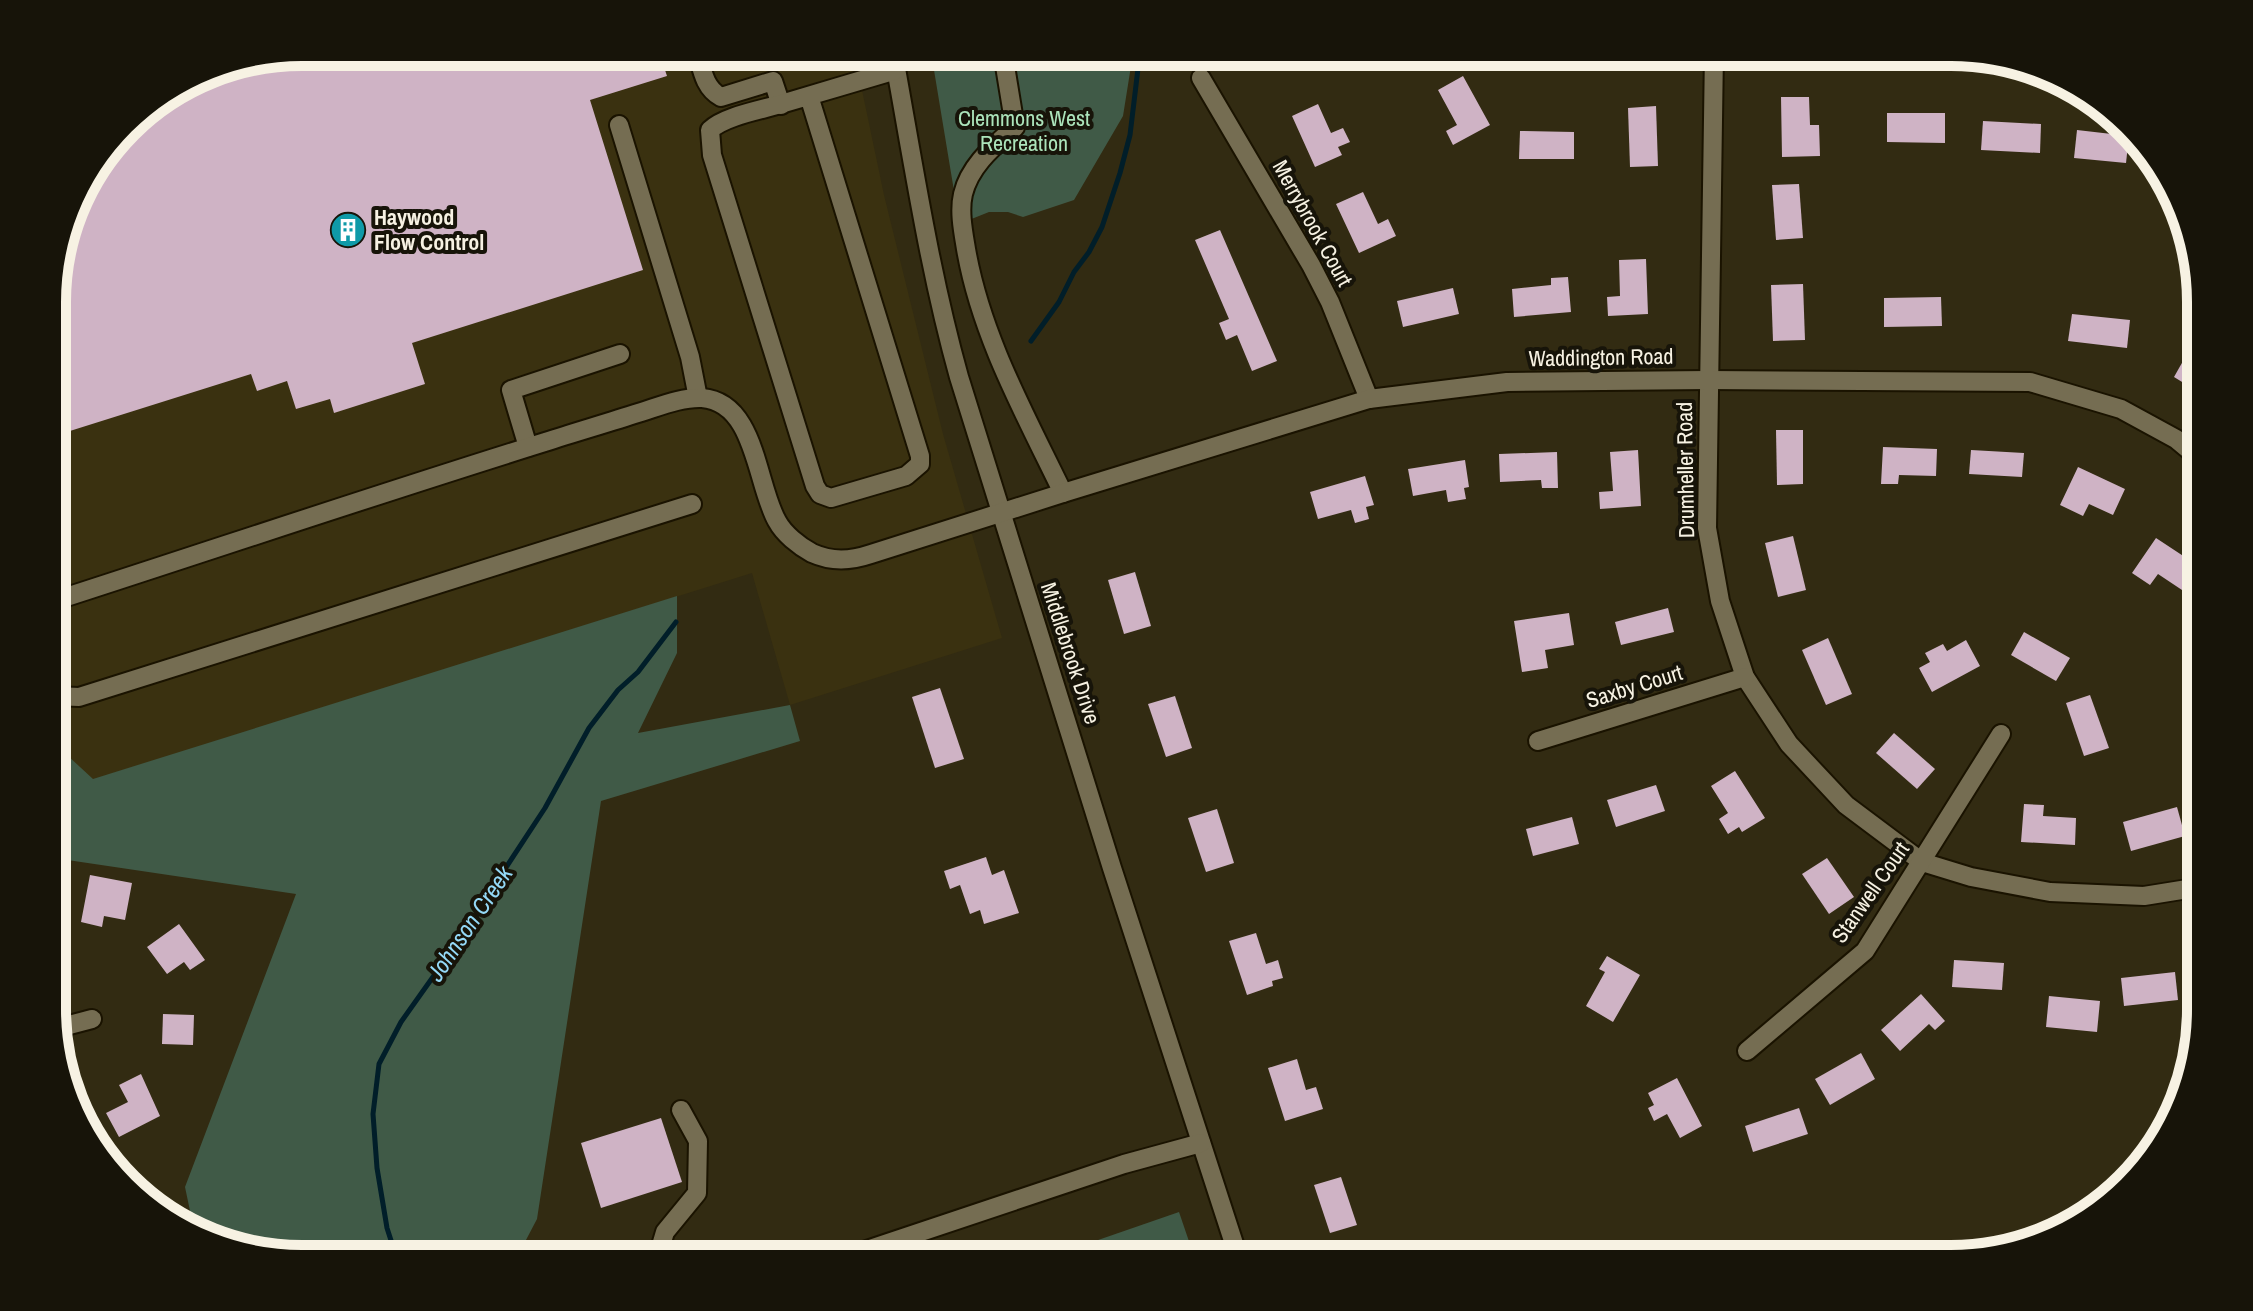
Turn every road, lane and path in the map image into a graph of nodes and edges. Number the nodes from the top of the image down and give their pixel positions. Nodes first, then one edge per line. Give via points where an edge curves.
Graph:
1 (701, 66) edge
2 (882, 66) edge
3 (895, 66) edge
4 (1005, 66) dead end
5 (1714, 66) edge
6 (1201, 78) dead end
7 (809, 96) junction
8 (781, 105) junction
9 (619, 125) dead end
10 (620, 354) dead end
11 (1708, 380) junction
12 (698, 398) junction
13 (1369, 399) junction
14 (528, 447) junction
15 (2186, 447) edge
16 (1063, 493) junction
17 (692, 504) dead end
18 (1001, 513) junction
19 (66, 597) edge
20 (1745, 677) junction
21 (66, 696) edge
22 (2001, 734) dead end
23 (1538, 741) dead end
24 (1922, 862) junction
25 (2186, 889) edge
26 (92, 1019) dead end
27 (67, 1026) edge
28 (1747, 1051) dead end
29 (681, 1110) dead end
30 (1201, 1143) junction
31 (1234, 1244) edge
32 (661, 1245) edge
33 (883, 1245) edge

1 - 8 street via 716,95 773,81
2 - 7 street
3 - 18 street, Middlebrook Drive via 946,330
4 - 16 street via 1015,127 970,176 962,197 964,236 996,354
5 - 11 street, Drumheller Road
6 - 13 street, Merrybrook Court via 1311,265
7 - 8 street
7 - 8 street via 920,456 920,464 906,476 831,498 815,486 710,142 710,130 717,124
9 - 12 street
10 - 14 street via 511,390
11 - 13 street, Waddington Road via 1507,382
11 - 15 street, Waddington Road via 2030,382 2121,409
11 - 20 street, Drumheller Road via 1707,528 1720,601
12 - 14 street
12 - 18 street, Waddington Road via 716,401 736,416 746,430 778,524 818,556 856,559
13 - 16 street, Waddington Road
14 - 19 street
16 - 18 street, Waddington Road
17 - 21 street via 79,697
18 - 30 street, Middlebrook Drive
20 - 23 street, Saxby Court
20 - 24 street, Drumheller Road via 1789,744 1846,805
22 - 24 street, Stanwell Court
24 - 25 street, Drumheller Road via 2050,892 2144,896
24 - 28 street, Stanwell Court via 1865,951
26 - 27 street
29 - 32 street via 698,1141 697,1193 665,1232
30 - 31 street, Middlebrook Drive
30 - 33 street

